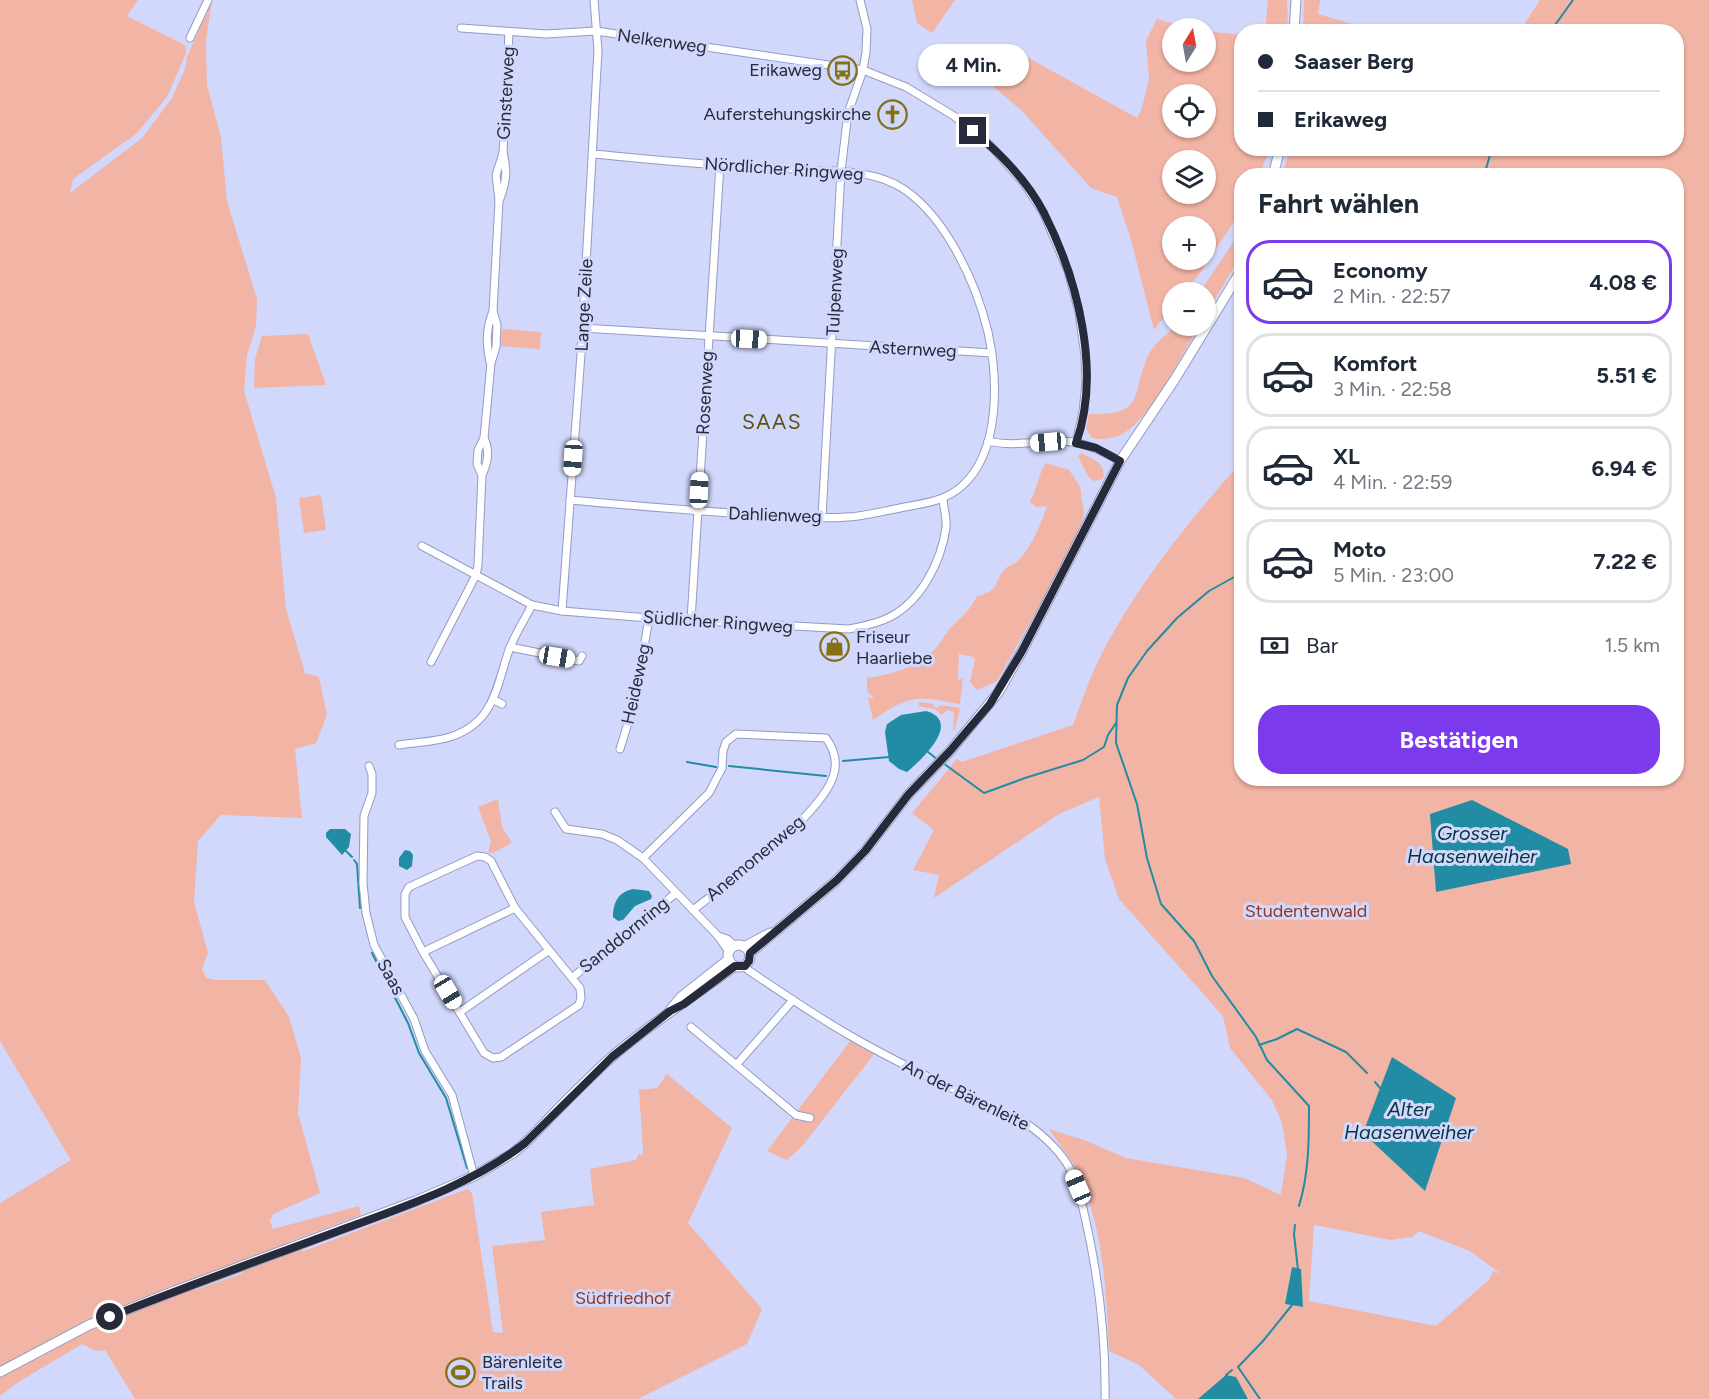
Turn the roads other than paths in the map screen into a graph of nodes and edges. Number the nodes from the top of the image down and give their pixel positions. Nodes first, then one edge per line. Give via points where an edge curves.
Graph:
1 (208, 0) edge
2 (594, 0) edge
3 (860, 0) edge
4 (1296, 0) edge
5 (1294, 24) edge
6 (461, 28) dead end
7 (596, 31) junction
8 (509, 32) junction
9 (190, 38) dead end
10 (863, 70) junction
11 (593, 154) junction
12 (720, 165) junction
13 (841, 171) junction
14 (1234, 282) edge
15 (582, 328) junction
16 (708, 336) junction
17 (832, 344) junction
18 (992, 353) junction
19 (988, 441) junction
20 (1076, 443) junction
21 (1120, 461) junction
22 (570, 500) junction
23 (943, 500) junction
24 (698, 512) junction
25 (822, 517) junction
26 (422, 546) dead end
27 (476, 575) junction
28 (532, 604) junction
29 (562, 611) junction
30 (649, 618) junction
31 (691, 620) junction
32 (510, 647) junction
33 (582, 656) dead end
34 (431, 662) dead end
35 (494, 700) junction
36 (502, 704) dead end
37 (399, 744) dead end
38 (620, 749) dead end
39 (369, 766) dead end
40 (555, 812) dead end
41 (643, 858) junction
42 (676, 893) junction
43 (514, 908) junction
44 (693, 910) junction
45 (548, 951) junction
46 (423, 952) junction
47 (737, 954) junction
48 (745, 966) joint
49 (573, 977) junction
50 (793, 1000) junction
51 (460, 1012) junction
52 (691, 1027) dead end
53 (737, 1064) junction
54 (810, 1118) dead end
55 (474, 1176) junction
56 (0, 1372) edge
57 (1105, 1399) edge

1 - 9 street
2 - 7 street, Lange Zeile
3 - 10 street, Tulpenweg via 867,29
4 - 5 street
6 - 8 street, Nelkenweg
7 - 8 street, Nelkenweg
7 - 10 street, Nelkenweg
7 - 11 street, Lange Zeile
8 - 27 street, Ginsterweg via 503,153 507,166 499,201 493,311 488,325 491,363 484,438 478,450 477,464 482,475
10 - 13 street, Tulpenweg via 848,113
10 - 20 street via 906,87 954,116 991,146 1043,212 1068,271 1079,312 1086,382
11 - 12 street, Nördlicher Ringweg
11 - 15 street, Lange Zeile
12 - 13 street, Nördlicher Ringweg
12 - 16 street, Rosenweg
13 - 17 street, Tulpenweg
13 - 18 street, Nördlicher Ringweg via 868,174 896,185 918,201 939,225 969,276
14 - 21 street
15 - 16 street, Asternweg
15 - 22 street, Lange Zeile
16 - 17 street, Asternweg
16 - 24 street, Rosenweg
17 - 18 street, Asternweg
17 - 25 street, Tulpenweg
18 - 19 street, Nördlicher Ringweg via 996,381
19 - 20 street
19 - 23 street, Nördlicher Ringweg via 976,472
20 - 21 street
21 - 47 street via 1022,651 982,714 837,880 775,931
22 - 24 street, Dahlienweg
22 - 29 street, Lange Zeile
23 - 25 street, Dahlienweg via 856,517
23 - 31 street, Südlicher Ringweg via 946,527 932,570 908,605 890,617 849,629
24 - 25 street, Dahlienweg
24 - 31 street, Rosenweg
26 - 27 street, Südlicher Ringweg
27 - 28 street, Südlicher Ringweg
27 - 34 street
28 - 29 street, Südlicher Ringweg
28 - 32 street
29 - 30 street, Südlicher Ringweg
30 - 31 street, Südlicher Ringweg
30 - 38 street, Heideweg via 635,700
32 - 33 street via 579,661
32 - 35 street
35 - 36 street
35 - 37 street via 485,715 453,736
39 - 55 street, Saas via 372,793 364,816 363,883 374,945 411,1014 425,1051 452,1095
40 - 41 street via 566,829 602,834
41 - 42 street
41 - 44 street, Anemonenweg via 709,793 722,768 726,742 736,734 826,738 833,747 834,771 812,810 760,858
42 - 44 street
42 - 49 street, Sanddornring
43 - 45 street, Sanddornring
43 - 46 street
43 - 46 street, Sanddornring via 491,861 481,856 409,887 405,894 405,917
44 - 47 street via 718,936 727,939
45 - 49 street, Sanddornring
45 - 51 street
46 - 51 street, Sanddornring
47 - 48 street
47 - 55 street via 684,1004 612,1057 525,1143
48 - 50 street, An der Bärenleite
49 - 51 street, Sanddornring via 580,988 579,1005 501,1057 484,1053
50 - 53 street
50 - 57 street, An der Bärenleite via 892,1059 1026,1123 1056,1149 1078,1187 1089,1234
52 - 53 street
53 - 54 street via 796,1115
55 - 56 street via 89,1325

